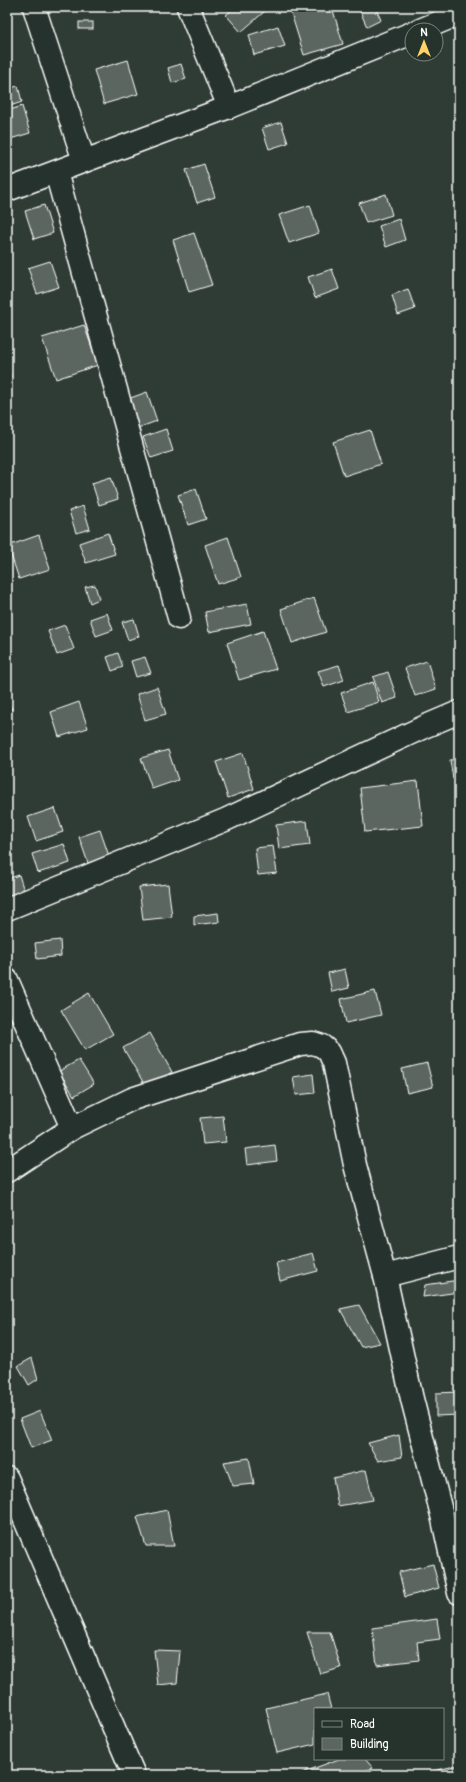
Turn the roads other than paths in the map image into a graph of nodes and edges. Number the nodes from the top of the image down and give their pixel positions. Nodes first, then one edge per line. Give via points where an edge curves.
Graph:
1 (34, 7) edge
2 (188, 7) edge
3 (459, 14) edge
4 (440, 22) edge
5 (404, 36) edge
6 (229, 107) junction
7 (84, 162) junction
8 (56, 172) junction
9 (7, 190) edge
10 (179, 618) dead end
11 (459, 712) edge
12 (7, 909) edge
13 (7, 980) edge
14 (72, 1128) junction
15 (7, 1171) edge
16 (459, 1257) edge
17 (385, 1276) junction
18 (7, 1478) edge
19 (459, 1593) edge
20 (134, 1775) edge

1 - 7 street
2 - 6 street
3 - 4 street
5 - 6 street
6 - 7 street
7 - 8 street
8 - 9 street
8 - 10 street
11 - 12 street via 225,820
13 - 14 street
14 - 15 street
14 - 17 street via 104,1111 154,1092 300,1044 313,1043 322,1046 330,1052 334,1063 355,1165
16 - 17 street
17 - 19 street
18 - 20 street

